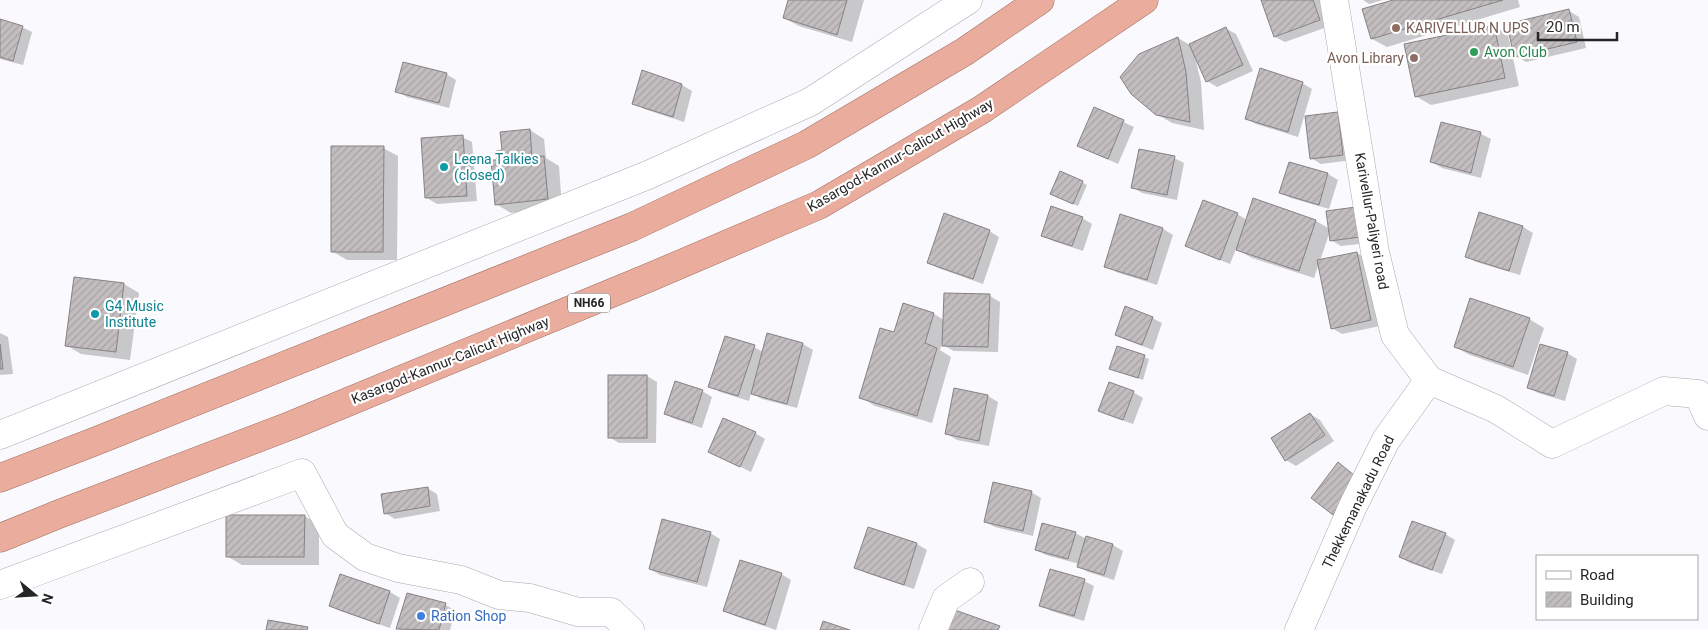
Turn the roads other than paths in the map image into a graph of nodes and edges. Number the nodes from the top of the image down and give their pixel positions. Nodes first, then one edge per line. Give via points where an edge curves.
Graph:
1 (968, 0) edge
2 (1040, 0) edge
3 (1144, 0) edge
4 (1334, 0) edge
5 (1429, 380) junction
6 (1708, 416) edge
7 (0, 435) edge
8 (0, 478) edge
9 (0, 538) edge
10 (970, 582) dead end
11 (0, 585) edge
12 (630, 630) edge
13 (933, 630) edge
14 (1299, 630) edge

1 - 7 street via 810,102 639,178
2 - 8 highway via 964,52 806,145 632,227
3 - 9 highway, Kasargod-Kannur-Calicut Highway / NH66 via 981,110 819,205 292,425
4 - 5 street, Karivellur-Paliyeri road via 1374,252 1395,335
5 - 6 street, Karivellur-Paliyeri road via 1496,409 1552,444 1664,391 1698,394
5 - 14 street, Thekkemanakadu Road via 1386,440 1353,506
10 - 13 street via 946,599
11 - 12 street via 302,473 335,535 365,557 398,568 461,580 499,595 530,598 578,612 611,612

